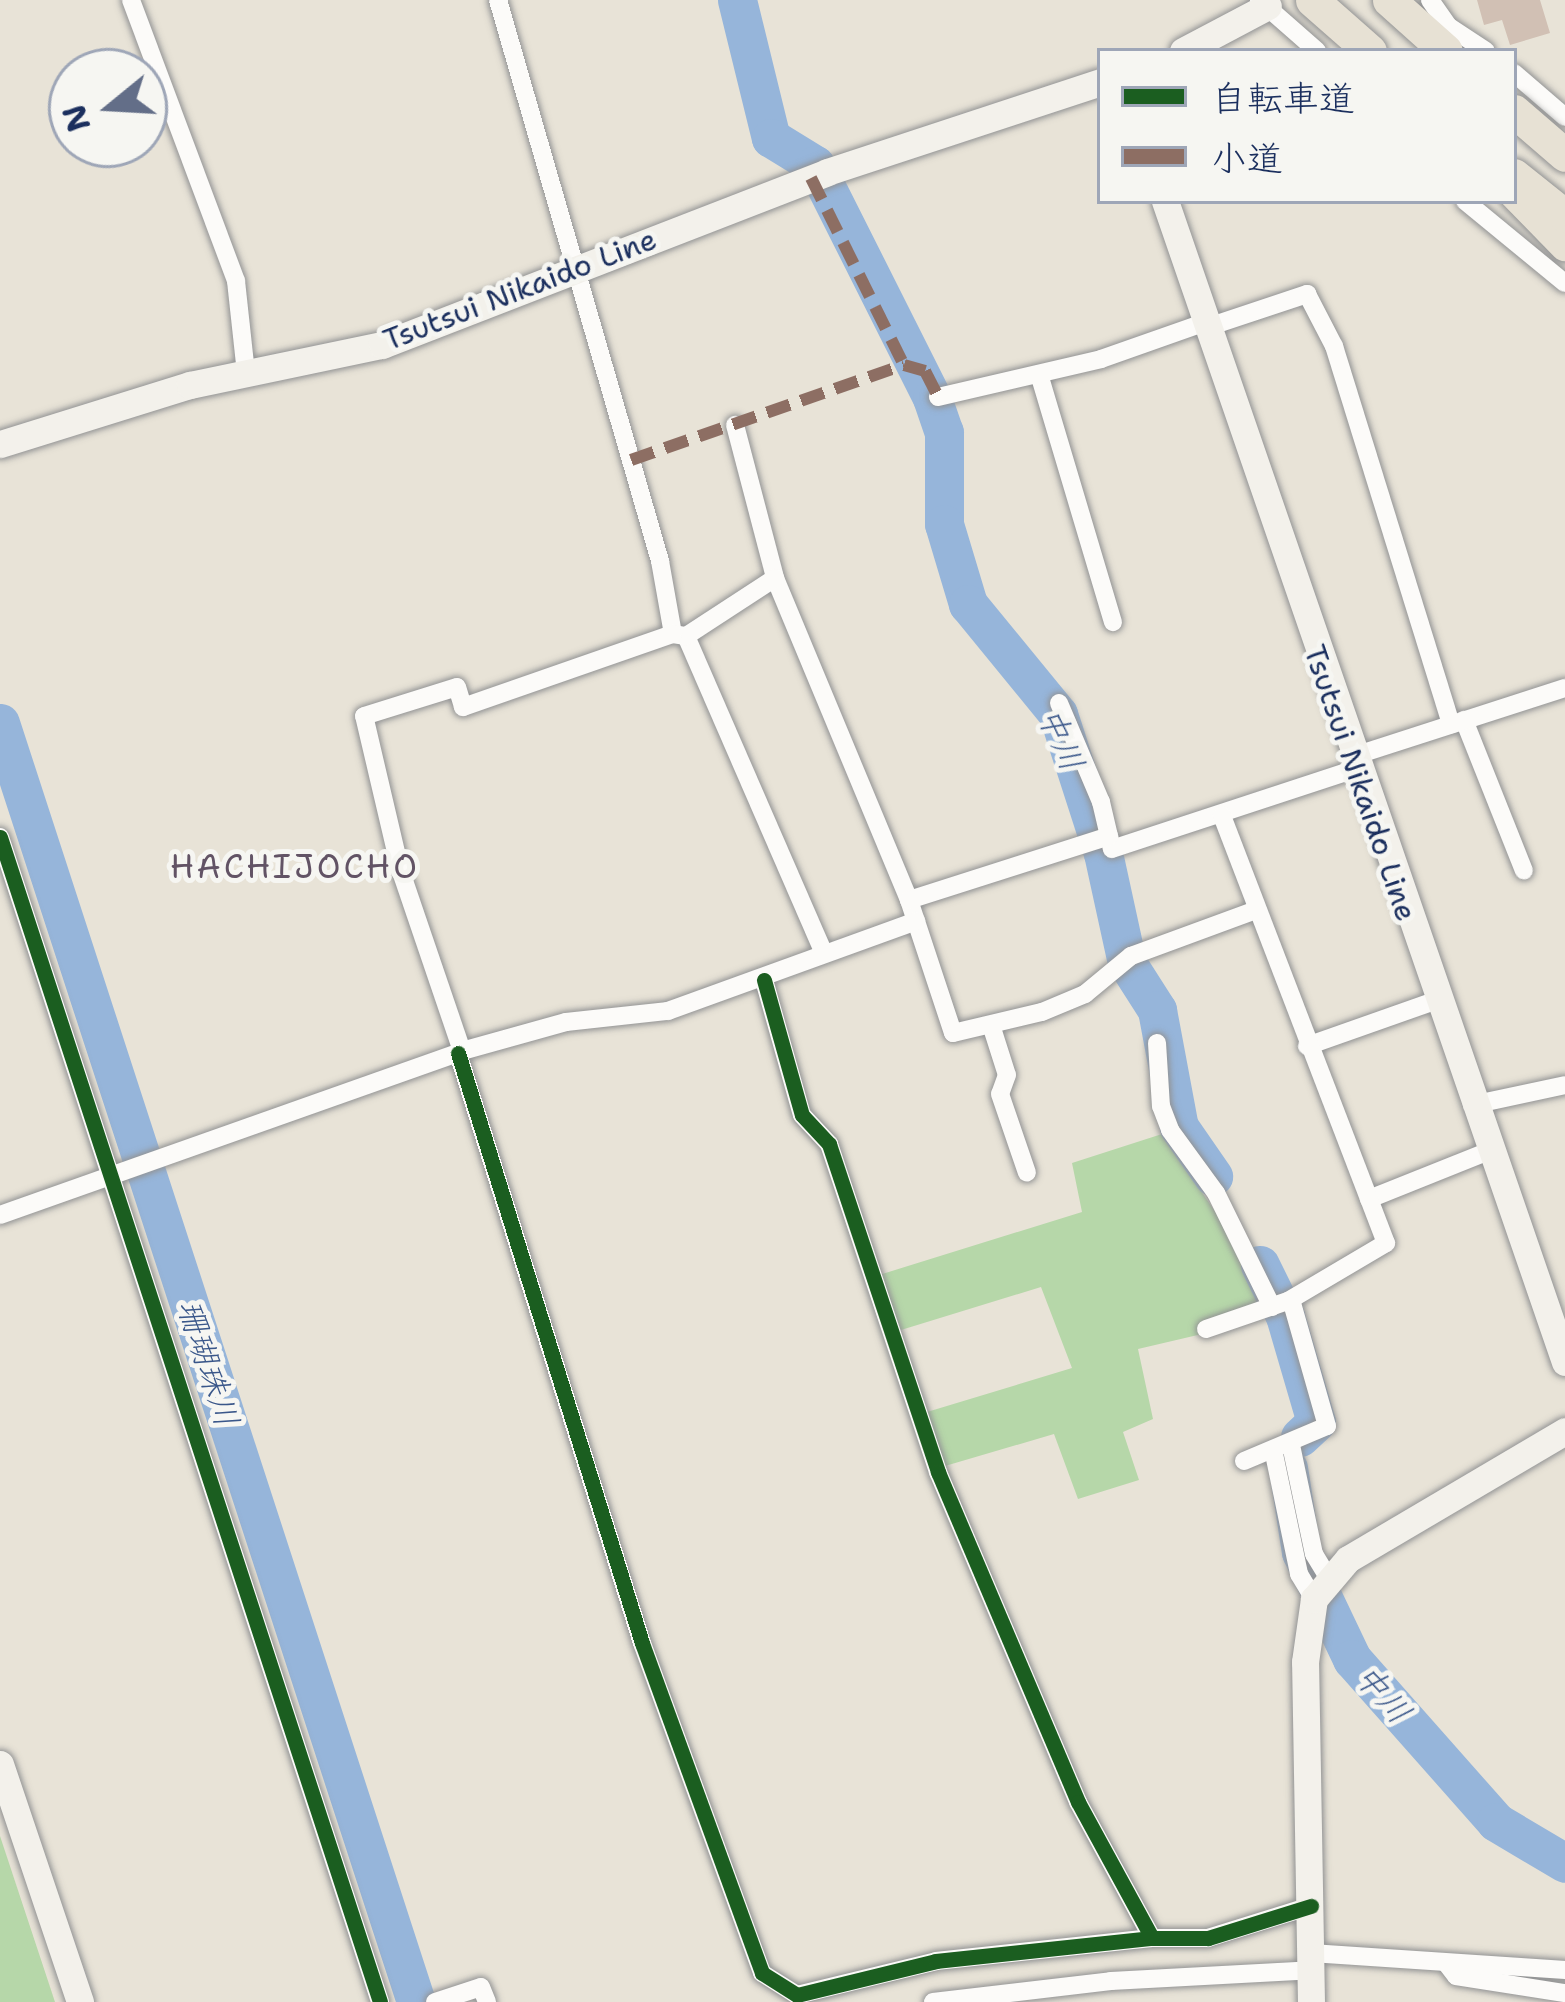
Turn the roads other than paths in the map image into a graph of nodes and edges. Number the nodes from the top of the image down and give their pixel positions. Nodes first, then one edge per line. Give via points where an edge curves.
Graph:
1 (131, 0) edge
2 (498, 0) edge
3 (1300, 0) edge
4 (1312, 0) edge
5 (1387, 0) edge
6 (1430, 0) edge
7 (1264, 3) edge
8 (1188, 48) edge
9 (1314, 48) edge
10 (1353, 48) edge
11 (1367, 48) edge
12 (1440, 48) edge
13 (1481, 48) edge
14 (1517, 76) edge
15 (1097, 83) edge
16 (1517, 117) edge
17 (1517, 117) edge
18 (1565, 117) edge
19 (1565, 145) edge
20 (1565, 154) edge
21 (1517, 177) edge
22 (1517, 197) edge
23 (1167, 204) edge
24 (1469, 204) edge
25 (1565, 216) edge
26 (1565, 246) edge
27 (577, 269) junction
28 (1565, 283) edge
29 (1204, 326) junction
30 (246, 373) junction
31 (1039, 374) junction
32 (938, 397) dead end
33 (735, 425) dead end
34 (0, 444) edge
35 (775, 578) junction
36 (1113, 622) dead end
37 (680, 635) junction
38 (1565, 688) edge
39 (1059, 704) dead end
40 (1458, 722) junction
41 (1353, 763) junction
42 (1222, 815) junction
43 (0, 837) edge
44 (1100, 839) junction
45 (1524, 871) dead end
46 (909, 900) junction
47 (1253, 911) junction
48 (916, 921) junction
49 (824, 953) junction
50 (764, 980) junction
51 (1435, 1001) junction
52 (992, 1028) junction
53 (1157, 1043) dead end
54 (1307, 1046) junction
55 (460, 1052) junction
56 (1565, 1085) edge
57 (1472, 1106) junction
58 (1489, 1151) junction
59 (113, 1173) junction
60 (1027, 1173) dead end
61 (1369, 1199) junction
62 (0, 1214) edge
63 (1284, 1303) junction
64 (1206, 1329) dead end
65 (1565, 1363) edge
66 (1565, 1431) edge
67 (1283, 1449) junction
68 (1244, 1461) dead end
69 (1320, 1588) junction
70 (0, 1764) edge
71 (1312, 1906) junction
72 (1152, 1938) junction
73 (1446, 1963) junction
74 (1565, 1970) edge
75 (1311, 1977) edge
76 (1565, 1994) edge
77 (479, 1996) edge
78 (80, 2002) edge
79 (380, 2002) edge
80 (435, 2002) edge
81 (933, 2002) edge

1 - 30 street via 236,281
2 - 27 street
3 - 10 highway
4 - 11 highway
5 - 12 highway
6 - 13 street via 1448,26
7 - 8 main road
7 - 9 street
14 - 18 street
15 - 27 main road, Tsutsui Nikaido Line via 820,175
16 - 19 highway
17 - 20 highway, bridge
21 - 25 highway
22 - 26 highway
23 - 29 main road, Tsutsui Nikaido Line
24 - 28 street
27 - 30 main road, Tsutsui Nikaido Line via 382,345
27 - 37 street
29 - 31 street
29 - 40 street via 1307,294 1334,346
29 - 41 main road, Tsutsui Nikaido Line
30 - 34 main road, Tsutsui Nikaido Line
31 - 32 street
31 - 36 street
33 - 35 street
35 - 37 street
35 - 46 street
37 - 49 street
37 - 55 street via 463,706 457,687 364,716 400,869
38 - 40 street
39 - 44 street
40 - 41 street
40 - 45 street
41 - 42 street
41 - 51 main road, Tsutsui Nikaido Line
42 - 44 street via 1112,849
42 - 47 street
43 - 59 street
44 - 46 street
46 - 48 street
47 - 52 street via 1125,961 1085,994
47 - 54 street
48 - 49 street
48 - 52 street via 953,1034
49 - 50 street
50 - 55 street via 668,1011 566,1022
50 - 72 street via 802,1115 829,1144 938,1472 1078,1802
51 - 54 street
51 - 57 main road, Tsutsui Nikaido Line
52 - 60 street via 1007,1075 1000,1094
53 - 63 street via 1170,1130
54 - 61 street
55 - 59 street
55 - 72 street via 642,1642 762,1972 797,1995 937,1961
56 - 57 street
57 - 58 main road, Tsutsui Nikaido Line
58 - 61 street
58 - 65 main road, Tsutsui Nikaido Line
59 - 62 street
59 - 79 street
61 - 63 street via 1382,1251
63 - 64 street
63 - 67 street via 1327,1426
66 - 69 main road
67 - 68 street
67 - 69 street
69 - 71 main road via 1306,1662
70 - 78 main road
71 - 72 street via 1208,1938
71 - 75 main road
73 - 74 street
73 - 75 street
73 - 76 street via 1456,1976
75 - 81 street
77 - 80 street

